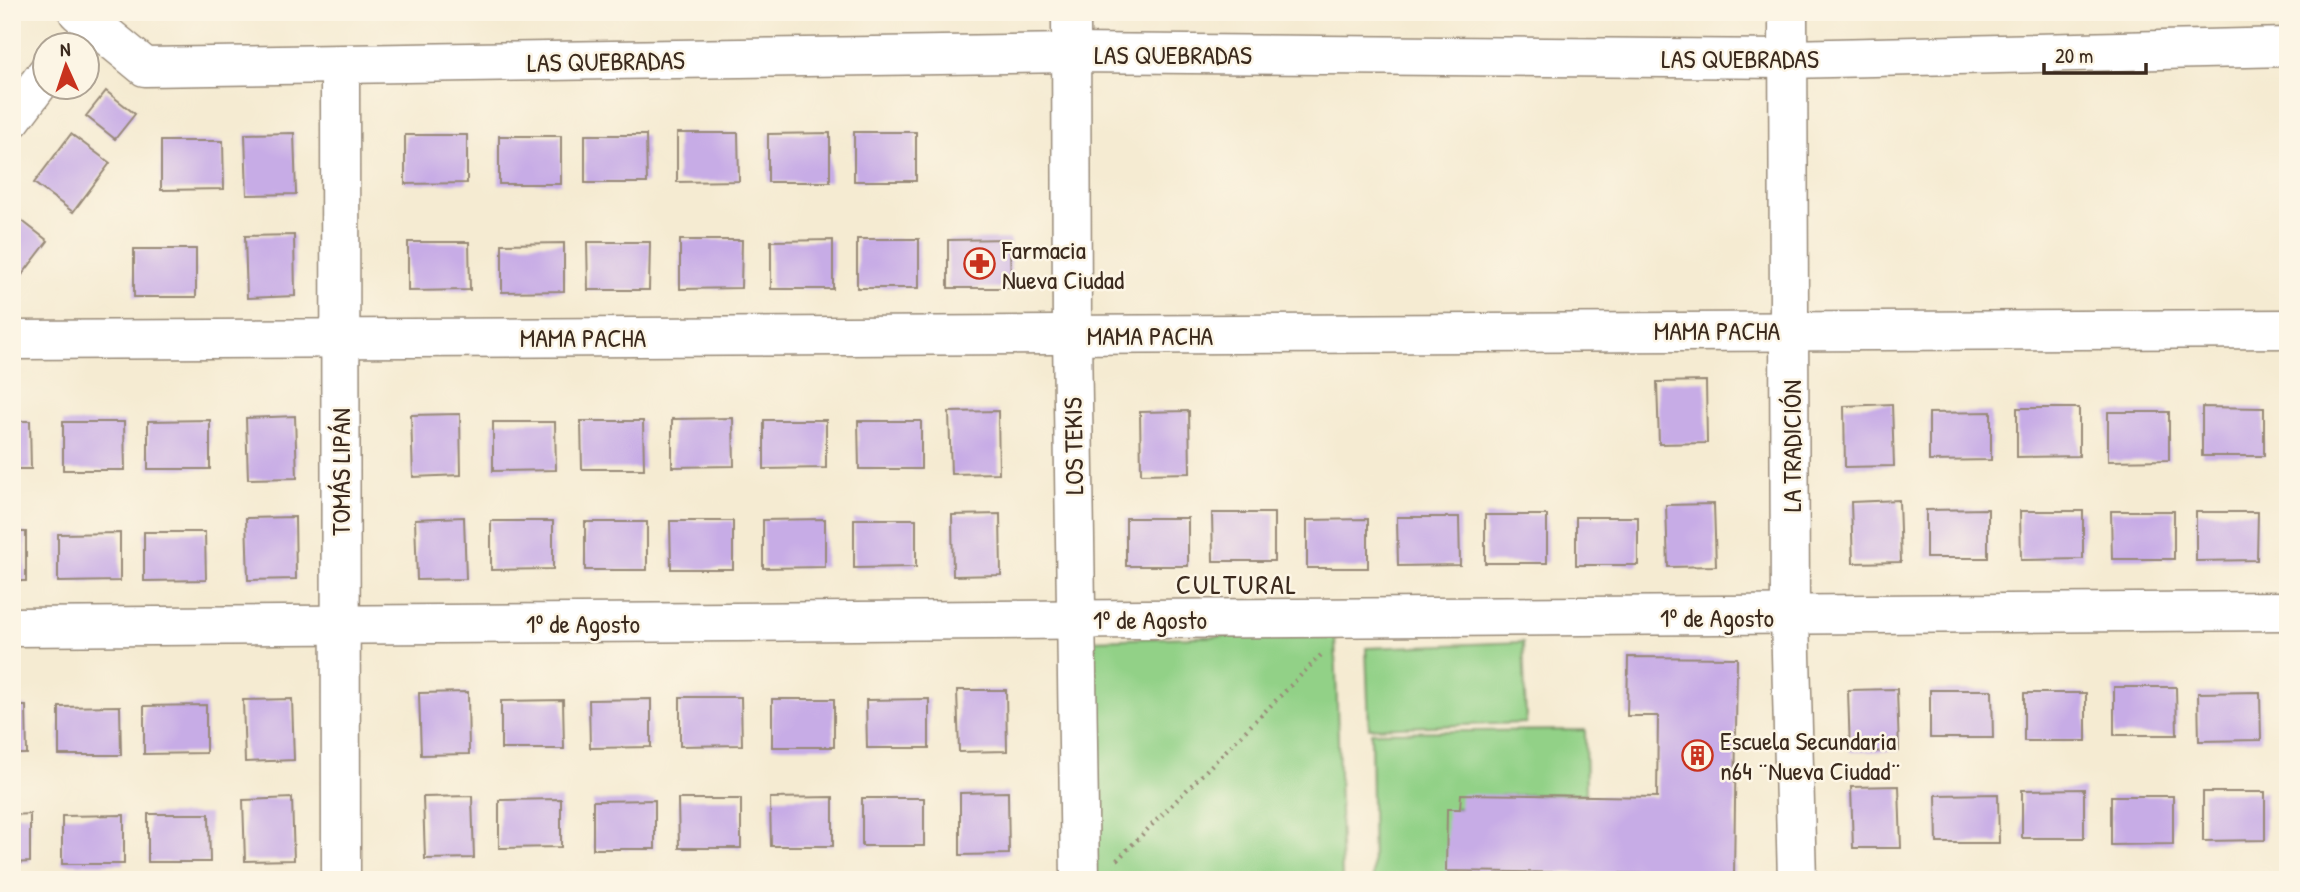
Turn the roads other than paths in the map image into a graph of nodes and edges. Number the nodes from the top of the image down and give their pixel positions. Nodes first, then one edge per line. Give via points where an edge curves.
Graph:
1 (1071, 12) edge
2 (1788, 12) edge
3 (77, 26) edge
4 (2288, 47) edge
5 (1071, 53) junction
6 (1789, 59) junction
7 (340, 65) junction
8 (32, 93) edge
9 (12, 119) edge
10 (2288, 329) edge
11 (1791, 330) junction
12 (1072, 335) junction
13 (341, 338) junction
14 (12, 340) edge
15 (2288, 611) edge
16 (1790, 617) junction
17 (1075, 619) junction
18 (340, 625) junction
19 (12, 627) edge
20 (1094, 875) edge
21 (341, 880) edge
22 (1797, 880) edge

1 - 5 street, LOS TEKIS
2 - 6 street, LA TRADICIÓN
3 - 7 street, LAS QUEBRADAS via 145,67
4 - 6 street, LAS QUEBRADAS
5 - 6 street, LAS QUEBRADAS
5 - 7 street, LAS QUEBRADAS
5 - 12 street, LOS TEKIS
6 - 11 street, LA TRADICIÓN
7 - 13 street, TOMÁS LIPÁN
8 - 9 street
10 - 11 street, MAMA PACHA
11 - 12 street, MAMA PACHA
11 - 16 street, LA TRADICIÓN
12 - 13 street, MAMA PACHA
12 - 17 street, LOS TEKIS
13 - 14 street, MAMA PACHA
13 - 18 street, TOMÁS LIPÁN
15 - 16 street, 1º de Agosto
16 - 17 street, 1º de Agosto
16 - 22 street, LA TRADICIÓN
17 - 18 street, 1º de Agosto
17 - 20 street, LOS TEKIS
18 - 19 street, 1º de Agosto
18 - 21 street, TOMÁS LIPÁN

